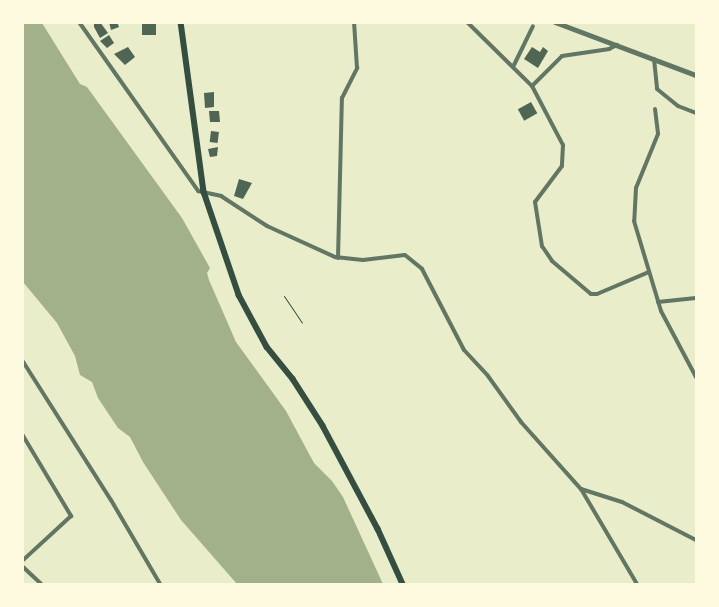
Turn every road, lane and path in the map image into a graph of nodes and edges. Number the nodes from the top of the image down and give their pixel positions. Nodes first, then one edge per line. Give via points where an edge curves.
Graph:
1 (79, 22) edge
2 (181, 22) edge
3 (354, 22) edge
4 (467, 22) edge
5 (555, 22) edge
6 (533, 26) dead end
7 (617, 45) junction
8 (654, 59) junction
9 (514, 65) junction
10 (696, 75) edge
11 (532, 86) junction
12 (655, 109) dead end
13 (696, 113) edge
14 (204, 192) junction
15 (338, 258) junction
16 (649, 272) junction
17 (284, 296) dead end
18 (696, 298) edge
19 (658, 302) junction
20 (302, 323) dead end
21 (22, 360) edge
22 (696, 377) edge
23 (22, 434) edge
24 (581, 489) junction
25 (696, 540) edge
26 (22, 561) edge
27 (22, 566) edge
28 (41, 584) edge
29 (160, 584) edge
30 (403, 584) edge
31 (637, 584) edge

1 - 14 street via 196,189
2 - 14 highway
3 - 15 street via 358,68 342,98
4 - 9 street
5 - 7 street
6 - 9 street
7 - 8 street
7 - 11 street via 609,50 562,56
8 - 10 street
8 - 13 street via 656,89 678,106
9 - 11 street
11 - 16 street via 565,155 562,166 535,202 542,246 552,261 591,294
12 - 16 street via 656,146 633,204 634,221
14 - 15 street via 221,196 267,226
14 - 30 highway via 221,246 252,320 323,426 378,529
15 - 24 street via 363,260 406,255 413,260 434,288 464,350 488,376 521,422
16 - 19 street
17 - 20 path
18 - 19 street
19 - 22 street
21 - 29 street via 112,500
23 - 26 street via 71,516
24 - 25 street via 622,502
24 - 31 street
27 - 28 street

